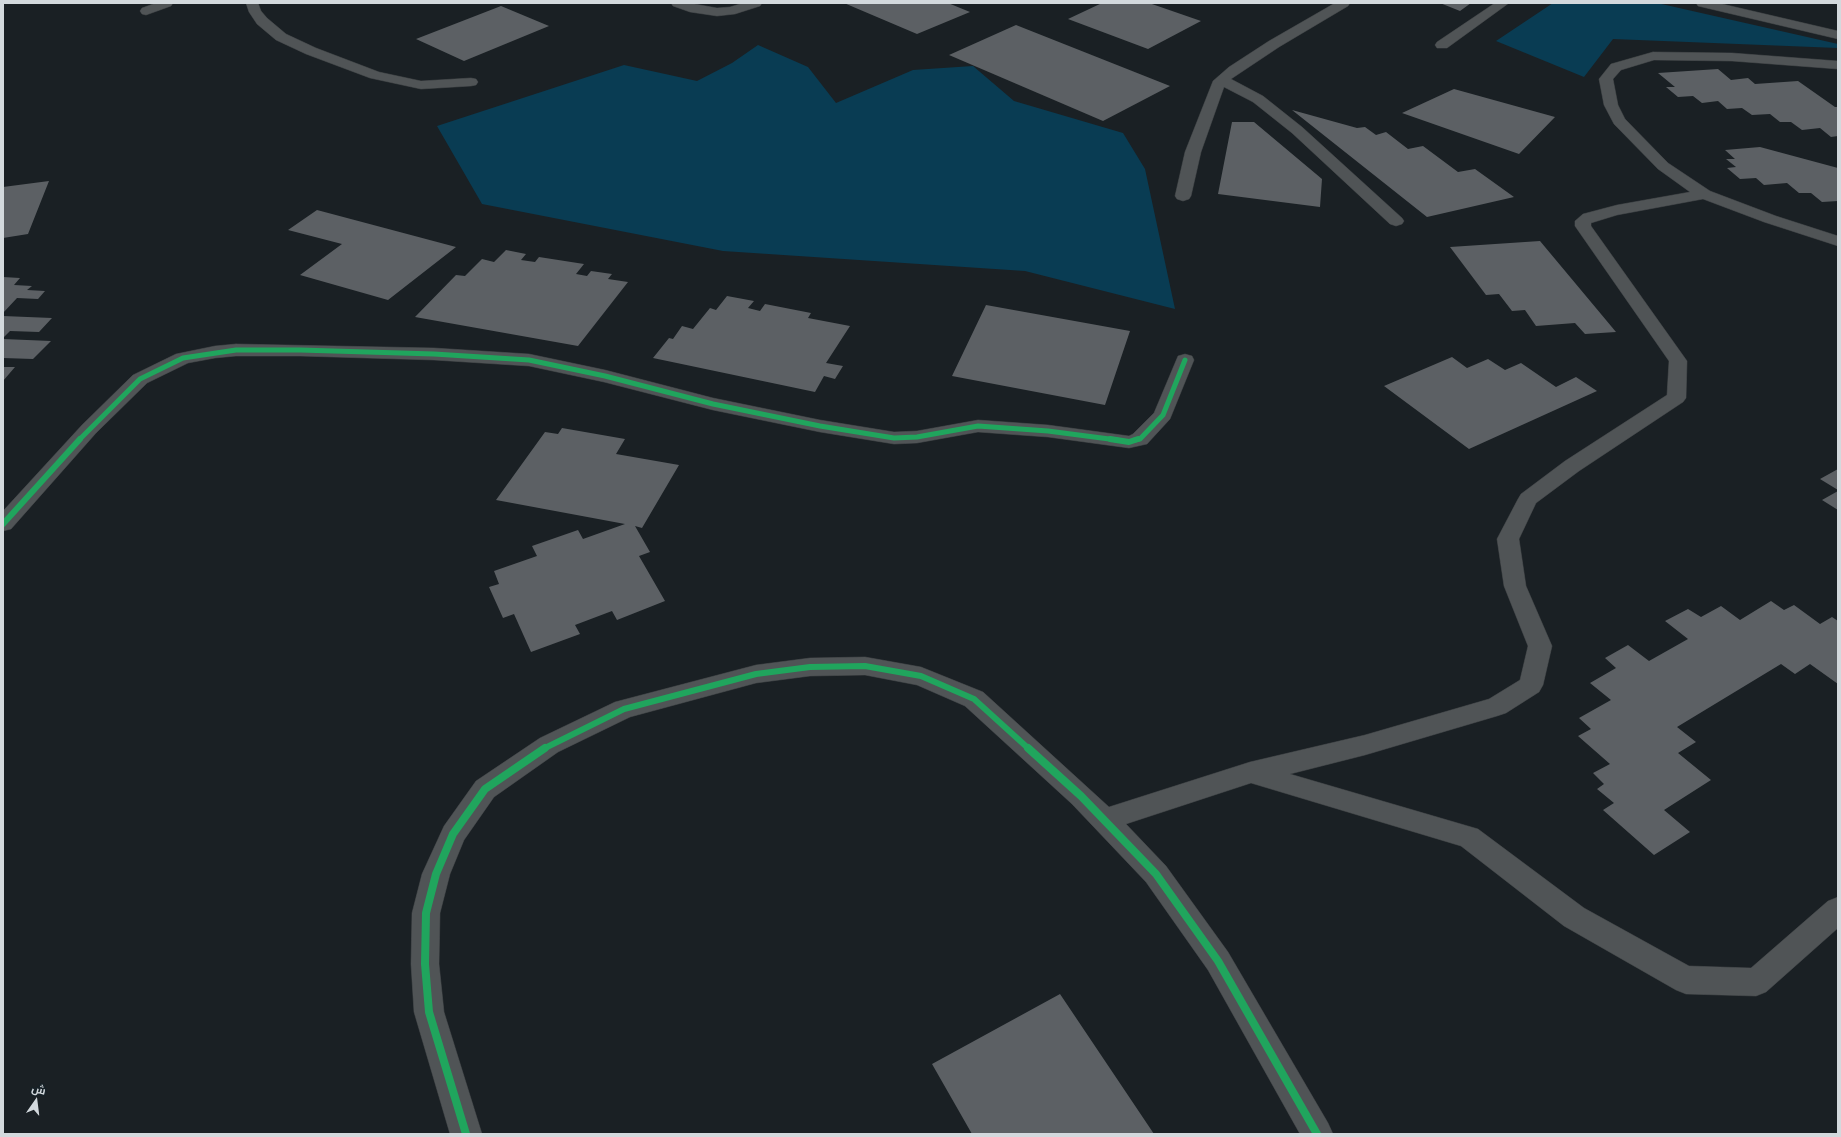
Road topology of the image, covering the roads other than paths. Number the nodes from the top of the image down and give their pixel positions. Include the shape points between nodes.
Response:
1 (167, 3) edge
2 (252, 3) edge
3 (677, 3) edge
4 (756, 3) edge
5 (1344, 3) edge
6 (1503, 3) edge
7 (1702, 3) edge
8 (146, 11) dead end
9 (1838, 35) edge
10 (1442, 46) dead end
11 (1838, 65) edge
12 (1222, 80) junction
13 (471, 82) dead end
14 (1704, 194) junction
15 (1183, 196) dead end
16 (1396, 221) dead end
17 (1838, 241) edge
18 (1185, 360) dead end
19 (3, 524) edge
20 (1250, 773) junction
21 (1105, 820) junction
22 (1838, 910) edge
23 (466, 1134) edge
24 (1317, 1134) edge

1 - 8 street
2 - 13 street via 262,21 281,37 375,75 421,85
3 - 4 street via 694,9 717,12 731,11
5 - 12 street via 1274,44
6 - 10 street
7 - 9 street
11 - 14 street via 1732,57 1653,56 1616,67 1606,79 1611,105 1619,121 1662,166
12 - 15 street via 1212,97 1193,152
12 - 16 street via 1258,99 1297,130
14 - 17 street
14 - 20 street via 1617,210 1583,221 1583,226 1678,361 1676,398 1572,466 1528,499 1508,539 1515,586 1540,646 1531,685 1496,706 1364,745
18 - 19 street via 1163,415 1140,440 1129,442 1048,431 978,426 917,437 894,438 713,404 605,376 529,360 300,350 215,352 184,358 140,379 88,429
20 - 21 street
20 - 22 street via 1469,837 1574,917 1686,980 1756,982
21 - 23 street via 974,699 921,676 865,666 810,667 756,674 624,709 549,745 485,789 452,834 436,874 426,913 425,964 429,1012
21 - 24 street via 1156,874 1218,961

